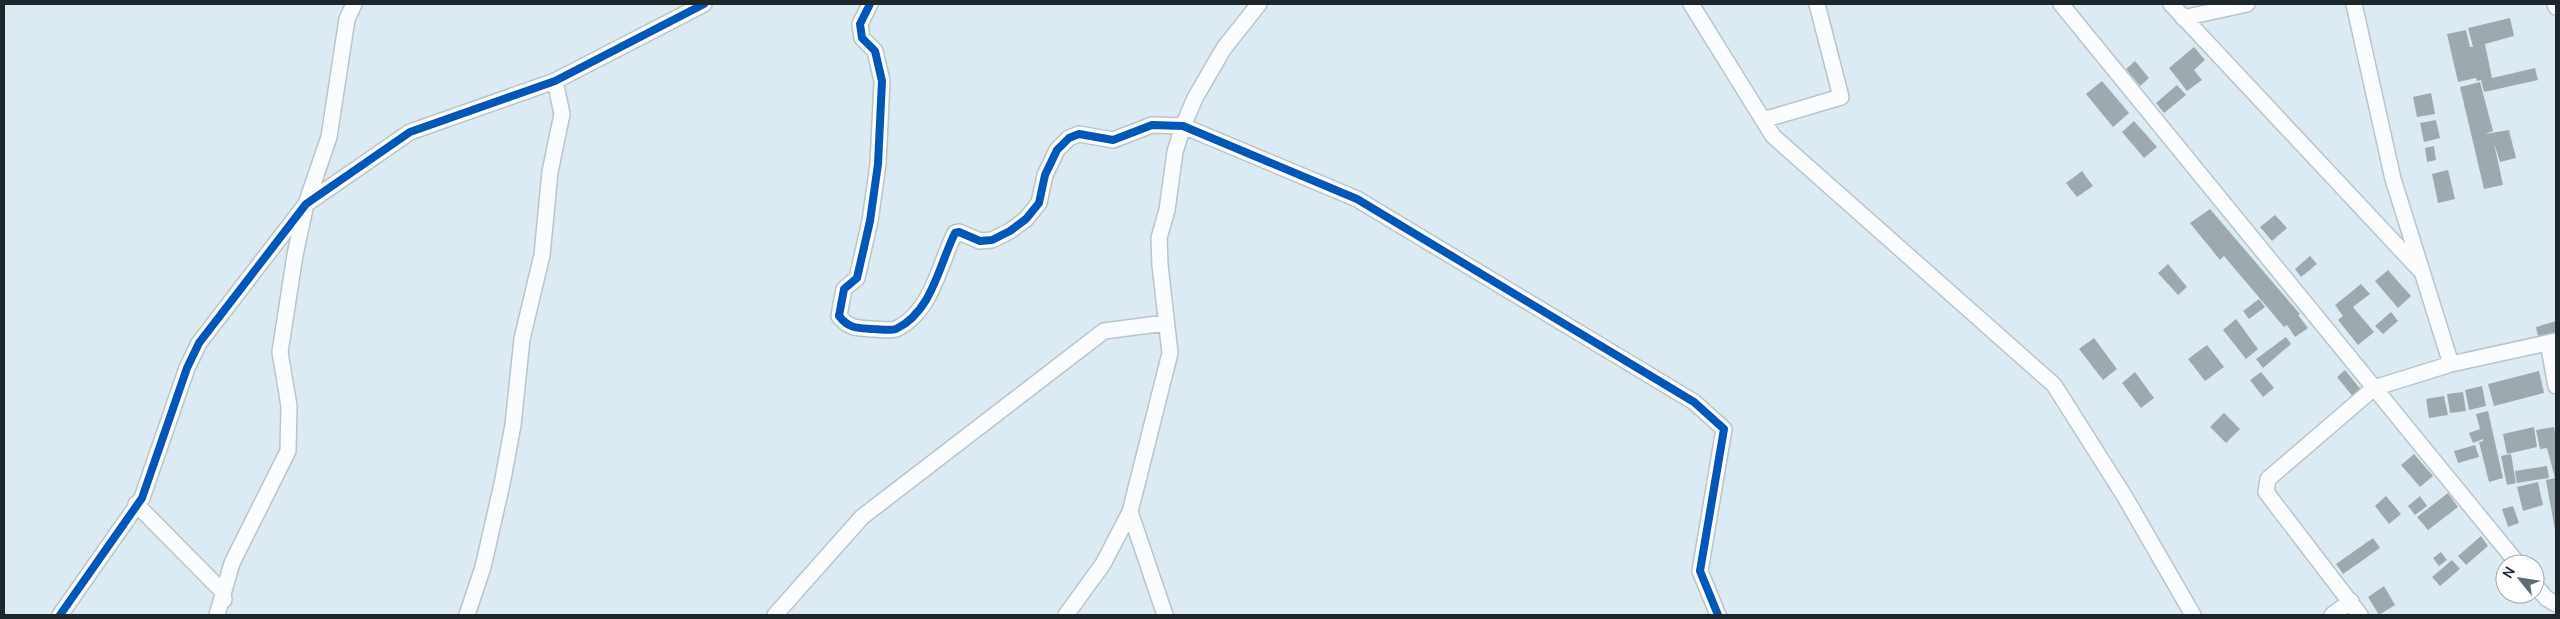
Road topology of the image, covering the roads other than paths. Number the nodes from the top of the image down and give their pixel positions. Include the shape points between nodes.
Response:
1 (354, 4) edge
2 (704, 4) edge
3 (870, 4) edge
4 (1258, 4) edge
5 (1691, 4) edge
6 (1817, 4) edge
7 (2061, 4) edge
8 (2171, 4) edge
9 (2247, 4) edge
10 (2354, 4) edge
11 (2555, 4) edge
12 (2556, 8) edge
13 (2183, 18) junction
14 (555, 81) junction
15 (1763, 120) junction
16 (1182, 126) junction
17 (306, 204) junction
18 (2423, 273) junction
19 (1166, 323) junction
20 (2552, 342) edge
21 (2451, 364) junction
22 (2556, 386) edge
23 (2374, 388) junction
24 (136, 504) junction
25 (1130, 512) junction
26 (2510, 554) edge
27 (223, 592) junction
28 (2545, 597) edge
29 (2351, 601) junction
30 (2556, 604) edge
31 (60, 615) edge
32 (217, 615) edge
33 (226, 615) edge
34 (467, 615) edge
35 (775, 615) edge
36 (1066, 615) edge
37 (1165, 615) edge
38 (1718, 615) edge
39 (2193, 615) edge
40 (2332, 615) edge
41 (2360, 615) edge

1 - 17 street via 347,19 329,137
2 - 14 street
3 - 16 street via 860,24 862,38 875,51 882,81 878,164 857,278 844,289 840,304 839,316 854,328 894,330 909,320 931,291 956,233 980,241 992,240 1010,232 1026,219 1039,203 1045,175 1057,150 1069,138 1078,134 1113,140 1152,125
4 - 16 street via 1224,48
5 - 15 street
6 - 15 street via 1841,97
7 - 23 street
8 - 13 street
9 - 13 street
10 - 18 street via 2393,179
11 - 12 street
13 - 18 street
14 - 17 street via 410,132
14 - 34 street via 562,114 550,172 542,255 522,340 513,425 502,484 483,568
15 - 39 street via 1773,136 2054,385 2125,497
16 - 19 street via 1159,238
16 - 38 street via 1357,199 1694,402 1724,429 1700,571
17 - 24 street via 199,343 187,368 142,498
17 - 27 street via 280,352 288,406 288,452 232,563
18 - 21 street
19 - 25 street via 1170,353
19 - 35 street via 1104,331 862,517
20 - 21 street
20 - 22 street
21 - 23 street
23 - 26 street
23 - 29 street via 2268,479 2266,492
24 - 27 street
24 - 31 street
25 - 36 street via 1103,564
25 - 37 street
27 - 32 street
27 - 33 street
28 - 30 street
29 - 40 street
29 - 41 street

